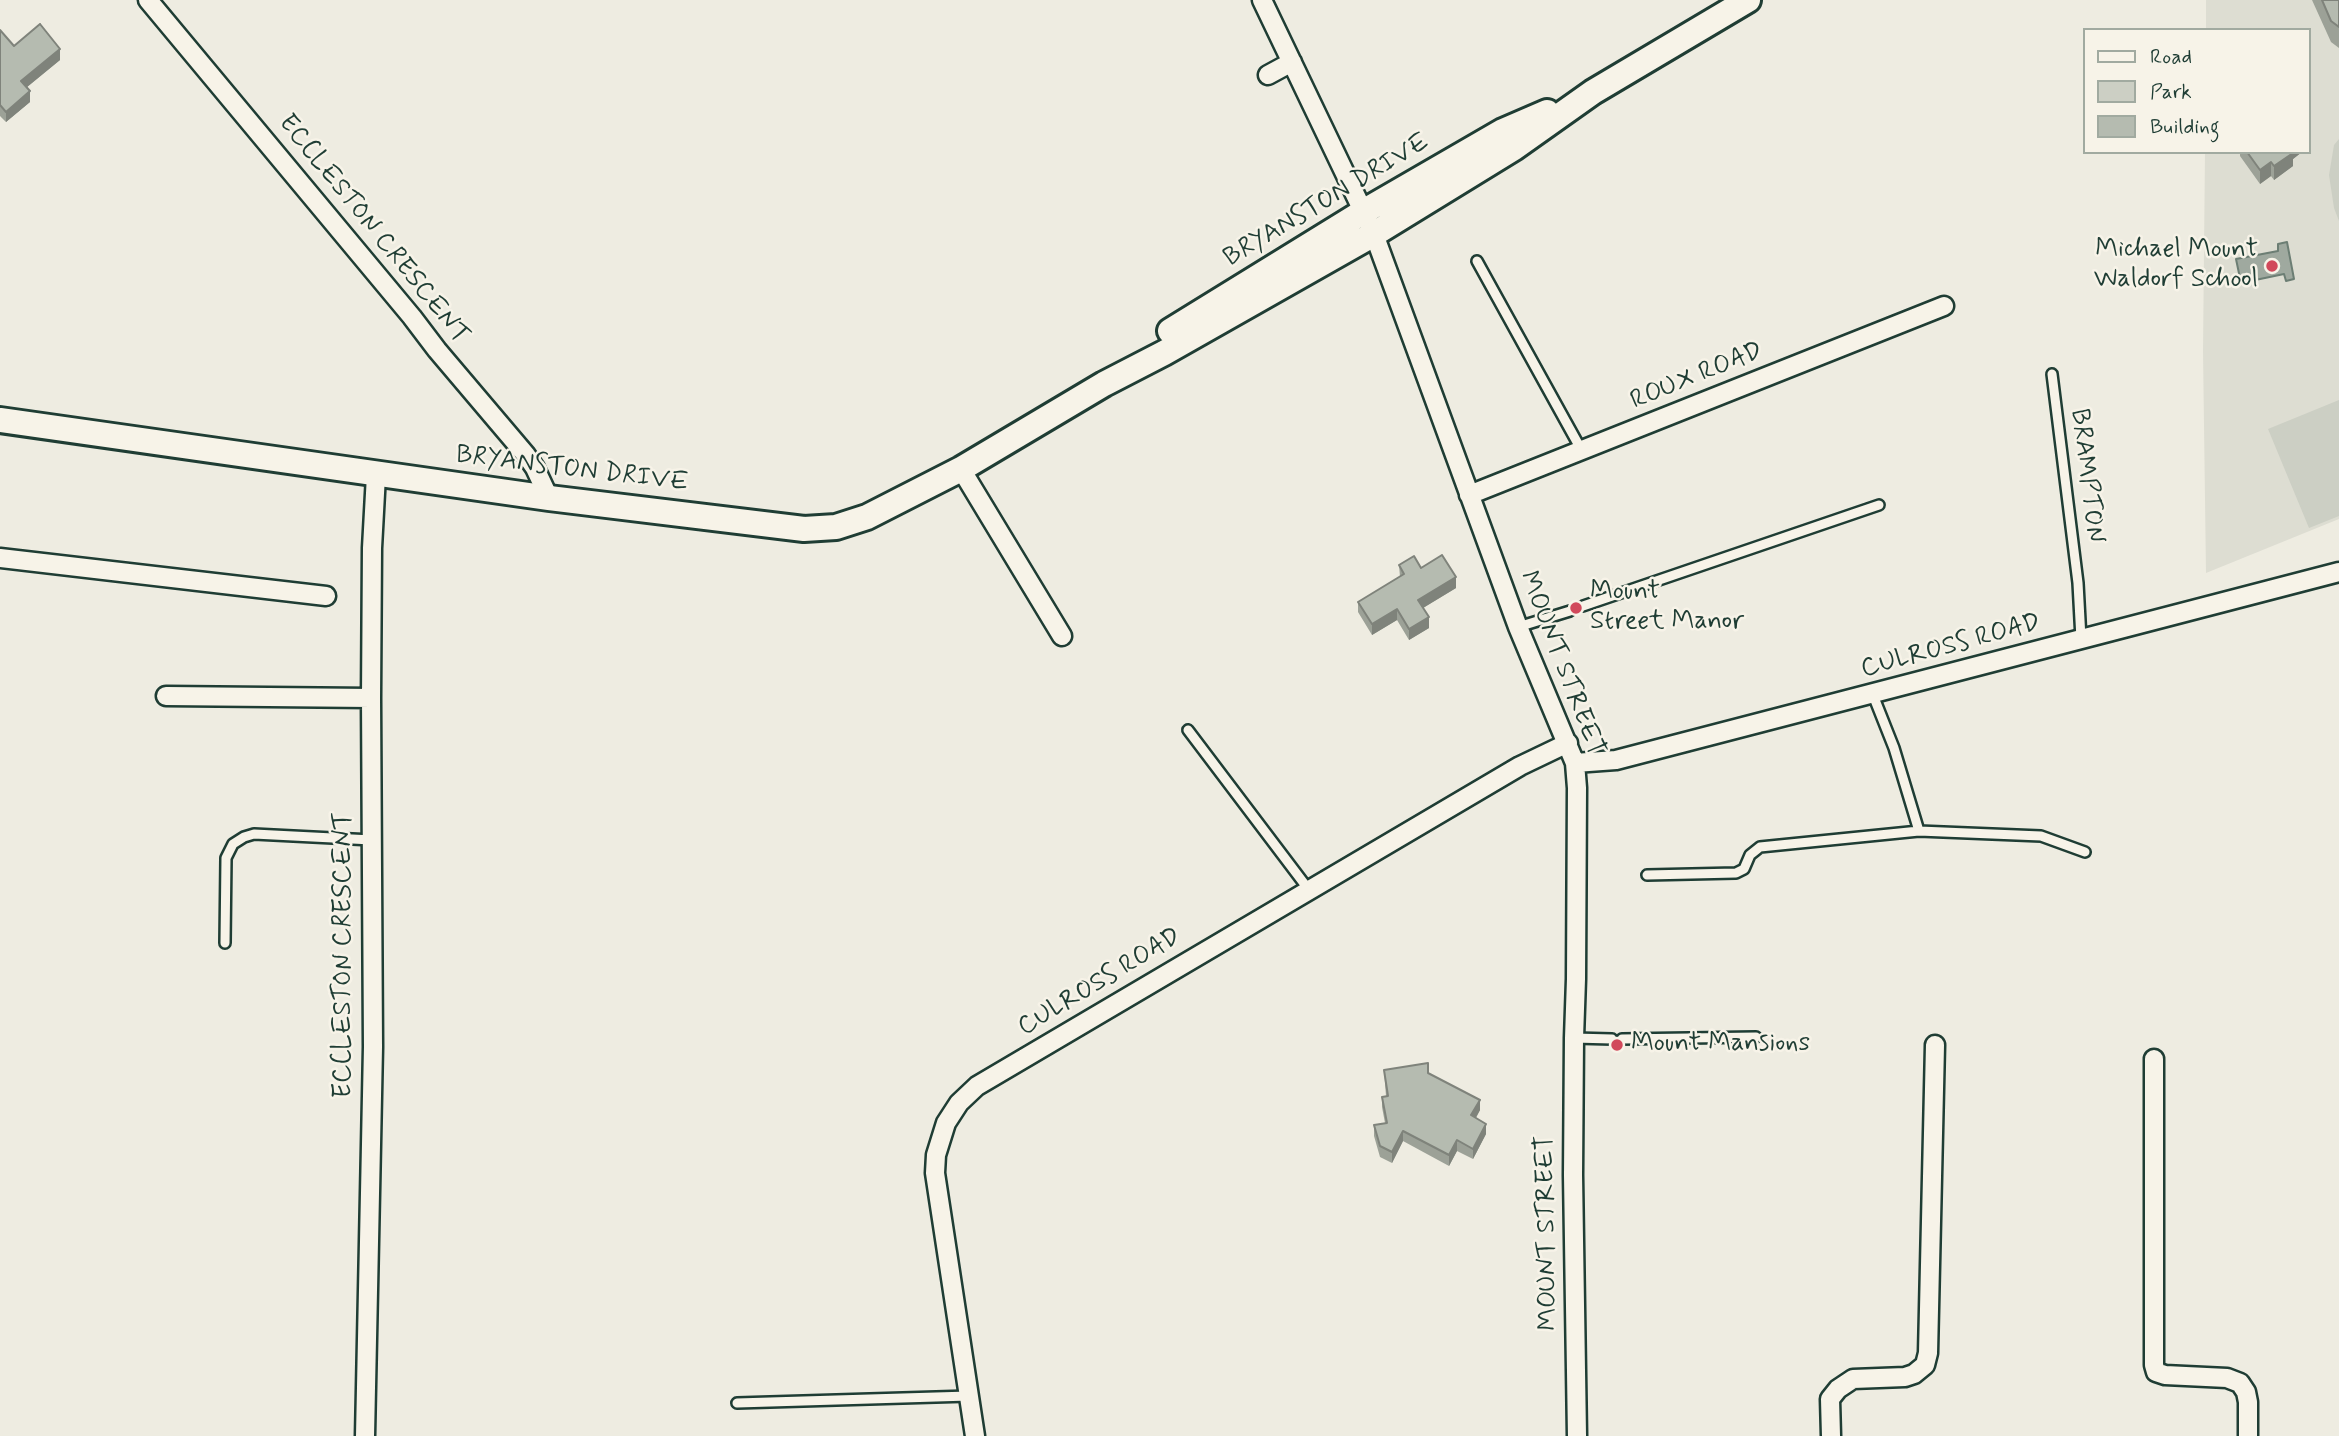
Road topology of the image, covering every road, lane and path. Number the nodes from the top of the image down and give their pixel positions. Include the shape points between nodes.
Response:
1 (148, 0) edge
2 (1262, 0) edge
3 (1748, 0) edge
4 (1292, 62) junction
5 (1268, 75) dead end
6 (1369, 223) junction
7 (1477, 261) dead end
8 (1944, 306) dead end
9 (2052, 374) dead end
10 (0, 420) edge
11 (1582, 451) junction
12 (961, 469) junction
13 (376, 475) junction
14 (1469, 495) junction
15 (549, 498) junction
16 (1879, 505) dead end
17 (0, 558) edge
18 (2339, 572) edge
19 (326, 596) dead end
20 (1583, 606) dead end
21 (1570, 611) dead end
22 (1518, 626) junction
23 (1062, 636) dead end
24 (2081, 639) junction
25 (1872, 695) junction
26 (166, 696) dead end
27 (371, 698) junction
28 (1188, 730) dead end
29 (1568, 743) junction
30 (1575, 763) junction
31 (1919, 831) junction
32 (372, 840) junction
33 (2085, 852) dead end
34 (1647, 875) dead end
35 (1309, 890) junction
36 (225, 943) dead end
37 (1756, 1037) dead end
38 (1574, 1038) junction
39 (1935, 1045) dead end
40 (2154, 1059) dead end
41 (969, 1396) junction
42 (737, 1403) dead end
43 (365, 1436) edge
44 (975, 1436) edge
45 (1577, 1436) edge
46 (1831, 1436) edge
47 (2248, 1436) edge

1 - 15 street, ECCLESTON CRESCENT via 526,455
2 - 4 street, MOUNT STREET
3 - 6 main road, BRYANSTON DRIVE via 1593,92 1514,148
4 - 5 street
4 - 6 street, MOUNT STREET
6 - 12 main road, BRYANSTON DRIVE via 1156,340 1104,384
6 - 14 street, MOUNT STREET
7 - 11 lane
8 - 11 street, ROUX ROAD
9 - 24 lane, BRAMPTON
10 - 13 main road, BRYANSTON DRIVE
11 - 14 street, ROUX ROAD
12 - 15 main road, BRYANSTON DRIVE via 867,517 836,527 804,529
12 - 23 street
13 - 15 main road, BRYANSTON DRIVE
13 - 27 street, ECCLESTON CRESCENT
14 - 22 street, MOUNT STREET
16 - 20 lane
17 - 19 street
18 - 24 street, CULROSS ROAD
21 - 22 lane
22 - 29 street, MOUNT STREET
24 - 25 street, CULROSS ROAD
25 - 30 street, CULROSS ROAD via 1616,760
25 - 31 lane
26 - 27 street
27 - 32 street, ECCLESTON CRESCENT
28 - 35 lane
29 - 30 street, MOUNT STREET
29 - 35 street, CULROSS ROAD via 1520,766
30 - 38 street, MOUNT STREET
31 - 33 lane via 2041,836
31 - 34 lane via 1760,847 1736,873
32 - 36 lane via 254,834 233,844 226,858
32 - 43 street, ECCLESTON CRESCENT
35 - 41 street, CULROSS ROAD via 976,1086 959,1103 946,1123 935,1173
37 - 38 lane
38 - 45 street, MOUNT STREET
39 - 46 street via 1925,1366 1905,1377 1853,1379 1838,1389 1830,1399
40 - 47 street via 2154,1365 2165,1375 2240,1382 2248,1402
41 - 42 lane
41 - 44 street, CULROSS ROAD

